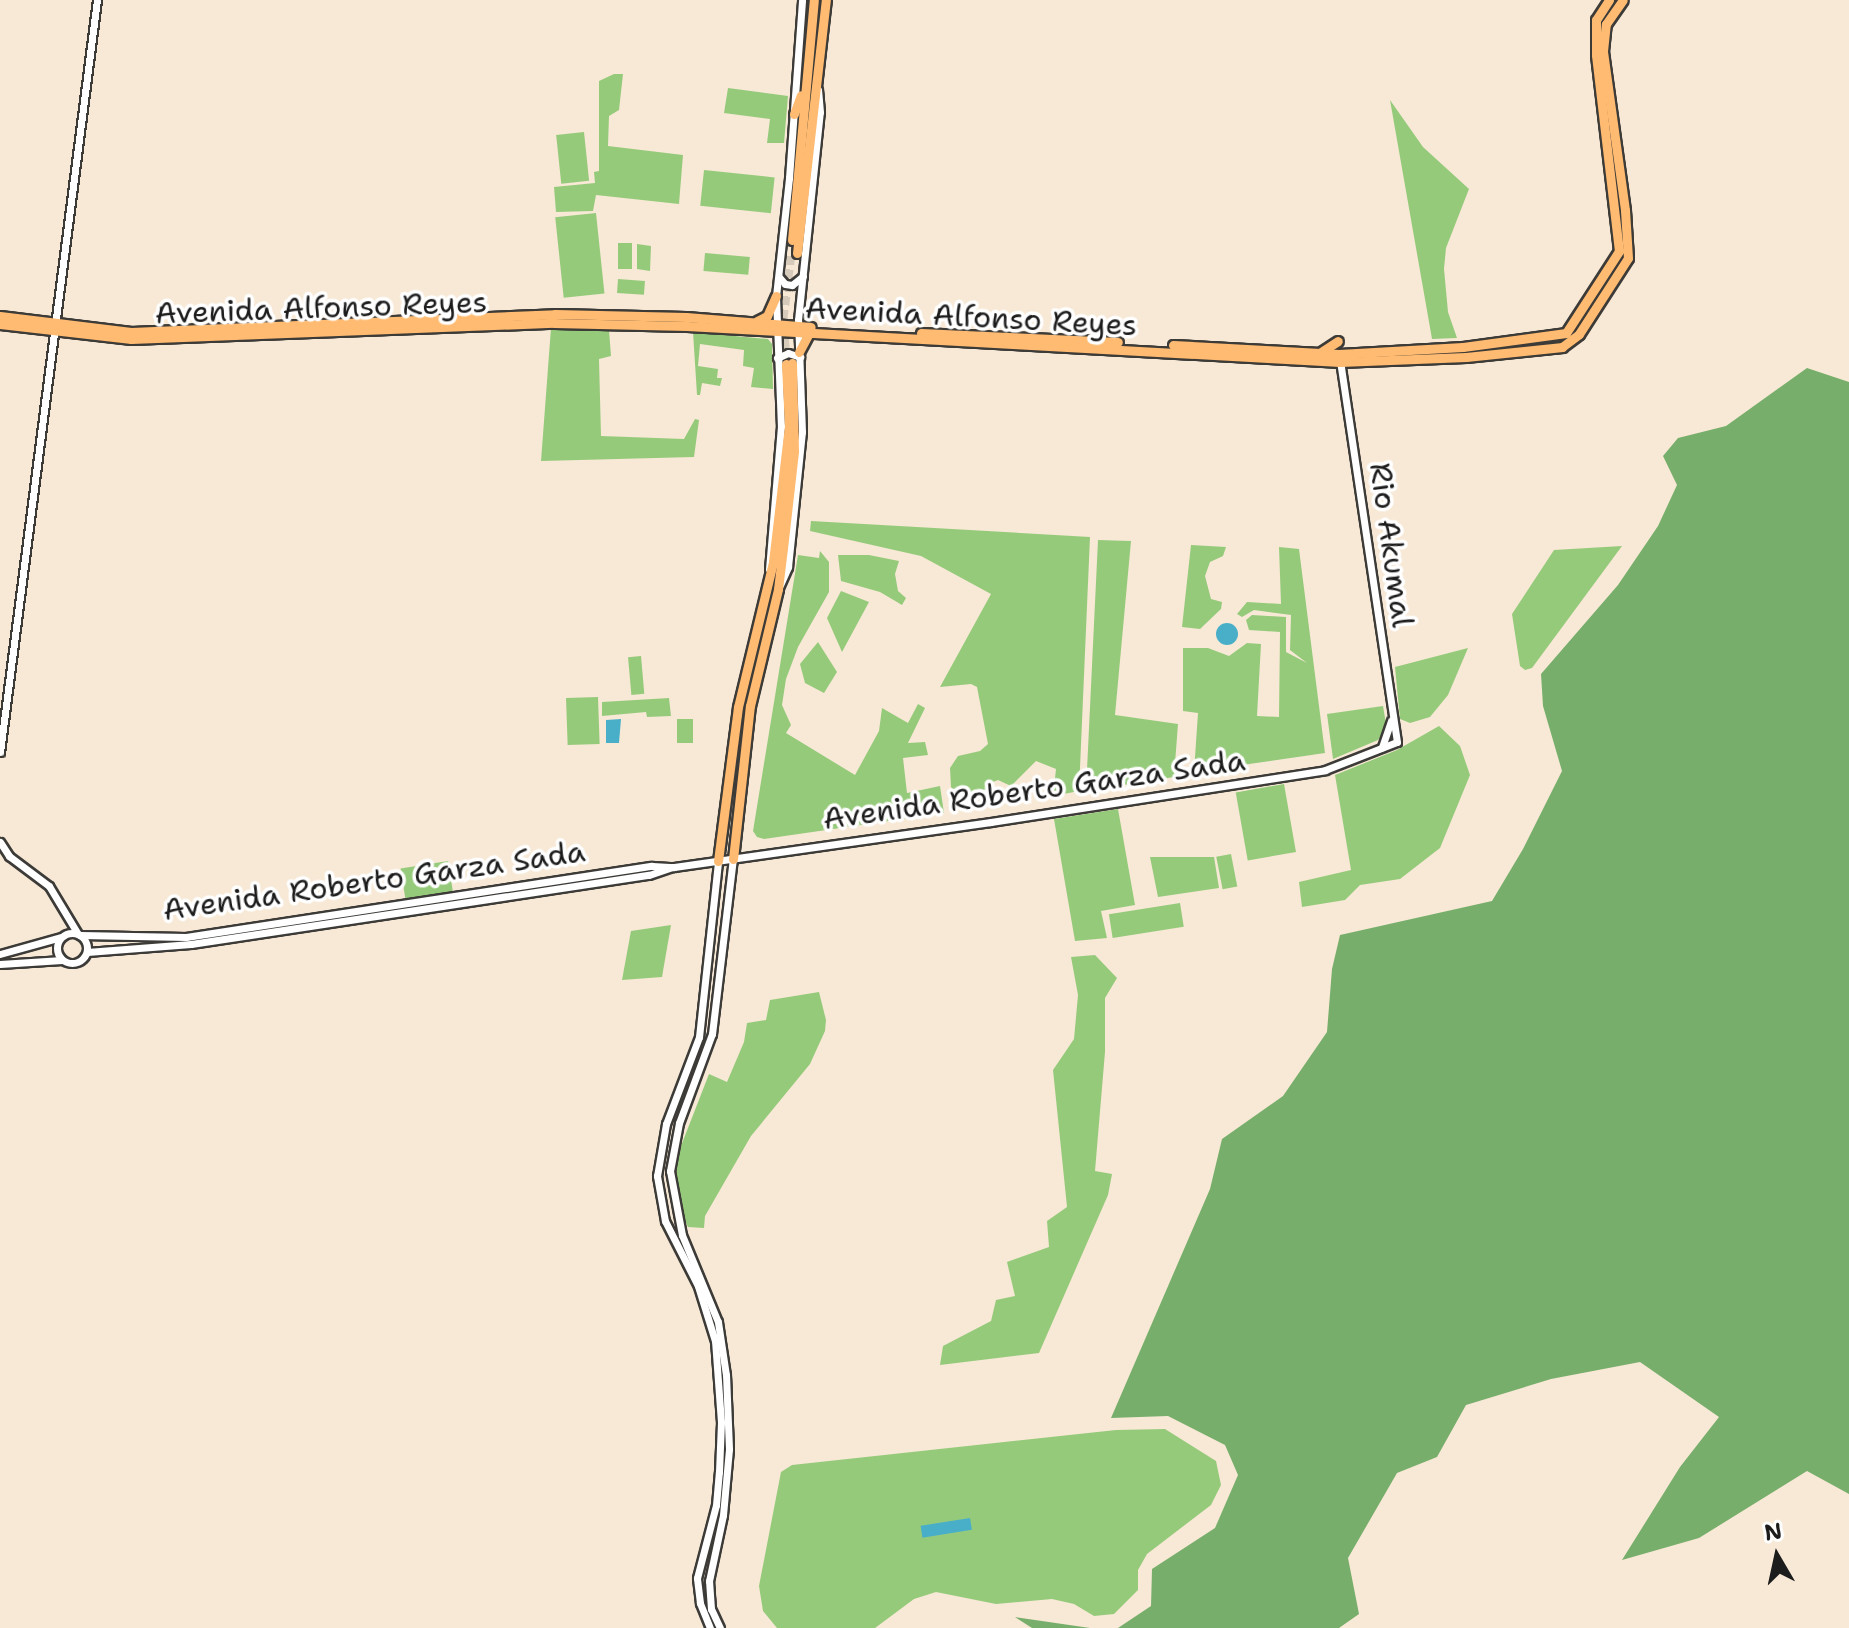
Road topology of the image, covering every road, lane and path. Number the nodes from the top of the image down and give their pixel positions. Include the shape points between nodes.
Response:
1 (97, 0) edge
2 (802, 0) edge
3 (814, 0) edge
4 (826, 0) edge
5 (1609, 0) edge
6 (1623, 0) edge
7 (808, 69) junction
8 (817, 83) junction
9 (794, 114) junction
10 (778, 275) junction
11 (803, 275) junction
12 (776, 296) junction
13 (0, 316) edge
14 (754, 322) junction
15 (0, 324) edge
16 (776, 328) junction
17 (55, 329) junction
18 (802, 331) junction
19 (1338, 341) dead end
20 (1463, 347) junction
21 (1318, 353) junction
22 (1426, 354) junction
23 (1458, 357) junction
24 (1340, 358) junction
25 (791, 359) junction
26 (1392, 719) junction
27 (1397, 742) joint
28 (1382, 747) junction
29 (0, 752) edge
30 (0, 842) edge
31 (733, 859) junction
32 (718, 861) junction
33 (674, 867) junction
34 (63, 910) junction
35 (79, 934) junction
36 (204, 934) junction
37 (63, 936) junction
38 (136, 936) junction
39 (241, 937) junction
40 (169, 946) junction
41 (114, 951) junction
42 (87, 952) junction
43 (0, 954) edge
44 (63, 960) junction
45 (0, 964) edge
46 (678, 1216) junction
47 (665, 1221) junction
48 (710, 1628) edge
49 (720, 1628) edge

1 - 17 street
2 - 9 street
3 - 7 main road
4 - 8 main road
5 - 20 main road, Avenida Alfonso Reyes via 1595,31 1620,241 1615,262 1563,335
6 - 23 main road, Avenida Alfonso Reyes via 1602,39 1625,210 1624,266 1569,344
7 - 8 main road via 794,253
7 - 9 main road
8 - 11 street via 820,112
9 - 10 street
10 - 11 street via 792,285
10 - 12 street
11 - 18 street
12 - 14 main road via 767,316
12 - 16 street
13 - 17 main road, Avenida Alfonso Reyes
14 - 16 main road, Avenida Alfonso Reyes
14 - 17 main road, Avenida Alfonso Reyes via 555,314 131,332
15 - 17 main road, Avenida Alfonso Reyes
16 - 17 main road, Avenida Alfonso Reyes via 554,323 158,339
16 - 18 main road, Avenida Alfonso Reyes
16 - 25 street
17 - 29 street
18 - 21 main road, Avenida Alfonso Reyes
18 - 24 main road, Avenida Alfonso Reyes
18 - 25 main road
19 - 21 main road
20 - 22 main road, Avenida Alfonso Reyes
20 - 23 main road
21 - 24 main road, Avenida Alfonso Reyes
22 - 23 main road, Avenida Alfonso Reyes
22 - 24 main road, Avenida Alfonso Reyes
24 - 26 street, Rio Akumal
25 - 31 main road via 794,451 778,589 750,706
25 - 32 main road via 789,426 770,580 738,707
26 - 27 street, Rio Akumal
26 - 28 street
27 - 28 street, Avenida Roberto Garza Sada
28 - 31 street, Avenida Roberto Garza Sada via 1338,767 1309,773
30 - 34 street via 9,856 49,886
31 - 32 street, Avenida Roberto Garza Sada
31 - 46 street via 712,1034 673,1148 670,1180
32 - 33 street, Avenida Roberto Garza Sada
32 - 47 street via 699,1037 660,1149 658,1188
33 - 36 street, Avenida Roberto Garza Sada via 652,866
33 - 39 street, Avenida Roberto Garza Sada
34 - 35 street
34 - 37 street
35 - 37 street
35 - 38 street, Avenida Roberto Garza Sada
35 - 42 street
36 - 38 street, Avenida Roberto Garza Sada
36 - 39 street
36 - 40 street
37 - 43 street
37 - 44 street via 57,947
38 - 41 street
39 - 40 street, Avenida Roberto Garza Sada
40 - 41 street, Avenida Roberto Garza Sada
41 - 42 street, Avenida Roberto Garza Sada
42 - 44 street via 77,962
44 - 45 street
46 - 47 street
46 - 49 street via 715,1311 726,1375 729,1449 709,1581 711,1609
47 - 48 street via 708,1309 716,1350 719,1472 697,1578

